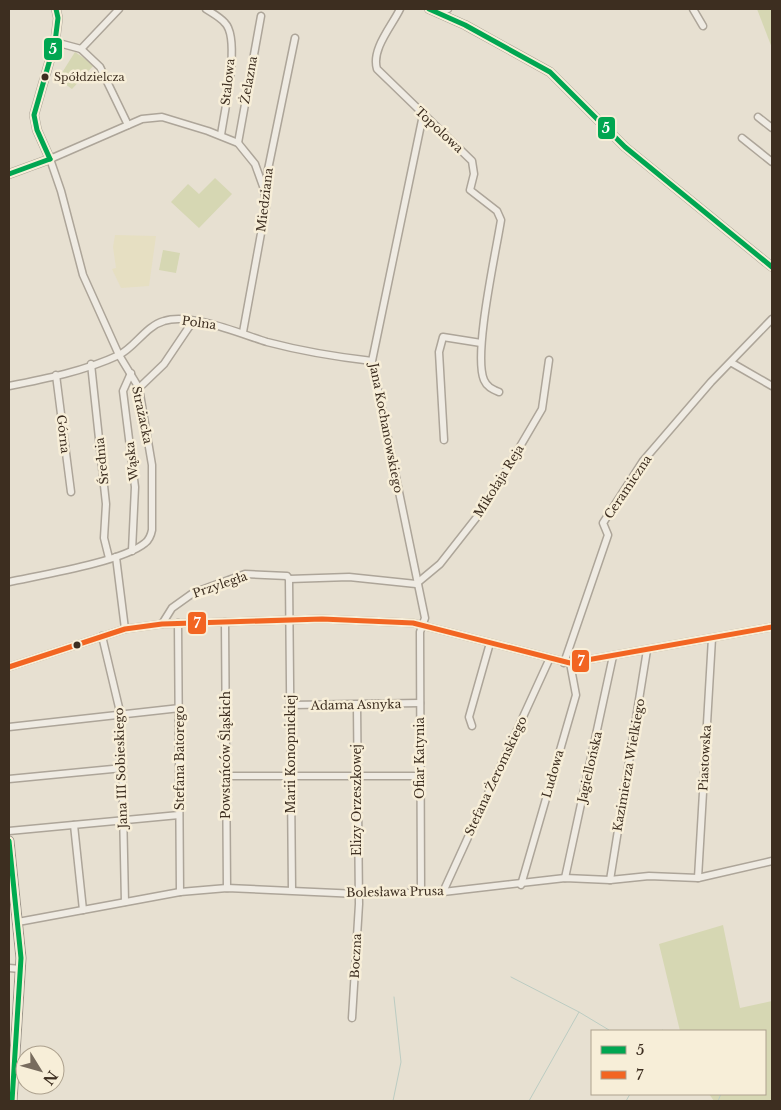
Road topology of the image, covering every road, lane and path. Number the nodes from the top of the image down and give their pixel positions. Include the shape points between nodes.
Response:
1 (56, 9) edge
2 (119, 9) edge
3 (206, 9) edge
4 (400, 9) edge
5 (448, 9) edge
6 (693, 9) edge
7 (433, 10) edge
8 (260, 16) dead end
9 (703, 26) dead end
10 (295, 38) dead end
11 (55, 42) junction
12 (81, 49) junction
13 (423, 115) junction
14 (758, 117) dead end
15 (128, 124) junction
16 (772, 128) edge
17 (220, 136) junction
18 (742, 138) dead end
19 (238, 143) junction
20 (50, 159) junction
21 (772, 162) edge
22 (9, 174) edge
23 (264, 189) junction
24 (772, 267) edge
25 (772, 318) edge
26 (193, 321) junction
27 (243, 332) junction
28 (481, 343) junction
29 (119, 355) junction
30 (550, 360) dead end
31 (372, 361) junction
32 (732, 363) junction
33 (91, 364) junction
34 (131, 373) junction
35 (56, 376) junction
36 (9, 386) edge
37 (772, 386) edge
38 (139, 388) junction
39 (499, 392) dead end
40 (444, 440) dead end
41 (71, 492) dead end
42 (132, 551) junction
43 (113, 557) junction
44 (289, 579) junction
45 (9, 582) edge
46 (416, 584) junction
47 (290, 619) junction
48 (225, 622) junction
49 (178, 623) junction
50 (162, 624) junction
51 (423, 624) junction
52 (772, 627) edge
53 (124, 629) junction
54 (102, 636) junction
55 (712, 638) junction
56 (490, 643) junction
57 (647, 650) junction
58 (613, 656) junction
59 (548, 660) junction
60 (567, 663) junction
61 (9, 668) edge
62 (420, 703) junction
63 (291, 705) junction
64 (357, 706) junction
65 (180, 708) junction
66 (121, 716) junction
67 (472, 726) dead end
68 (9, 727) edge
69 (123, 768) junction
70 (226, 776) junction
71 (357, 776) junction
72 (420, 776) junction
73 (291, 778) junction
74 (9, 779) edge
75 (179, 815) junction
76 (123, 819) junction
77 (74, 824) junction
78 (9, 831) edge
79 (9, 841) edge
80 (772, 861) edge
81 (566, 878) junction
82 (698, 878) junction
83 (610, 880) junction
84 (521, 885) junction
85 (226, 888) junction
86 (292, 890) junction
87 (180, 892) junction
88 (421, 892) junction
89 (443, 892) junction
90 (358, 894) junction
91 (125, 902) junction
92 (84, 910) junction
93 (18, 922) junction
94 (9, 968) edge
95 (21, 969) junction
96 (352, 1018) dead end
97 (12, 1101) edge

1 - 11 street
2 - 12 street
3 - 17 street, Stalowa via 226,23 229,36 232,66
4 - 13 street, Topolowa via 378,50 376,65 379,72
5 - 7 street
6 - 9 street
7 - 24 street via 555,76 619,142
8 - 19 street, Żelazna
10 - 23 street, Miedziana
11 - 12 street
11 - 20 street via 34,115
12 - 15 street via 100,67
13 - 28 street, Topolowa via 472,161 474,174 470,190 497,210 501,220
13 - 31 street, Jana Kochanowskiego
14 - 16 street
15 - 17 street via 157,117
15 - 20 street
17 - 19 street
18 - 21 street
19 - 23 street via 255,164
20 - 22 street
20 - 29 street, Strażacka via 66,208 78,262
23 - 27 street, Miedziana via 266,206
25 - 32 street, Ceramiczna
26 - 27 street, Polna
26 - 29 street, Polna via 163,321
26 - 38 street via 164,364
27 - 31 street, Polna via 267,342
28 - 39 street, Topolowa via 484,378 490,388
28 - 40 street via 443,336 440,352
29 - 33 street, Polna
29 - 34 street, Strażacka
30 - 46 street, Mikołaja Reja via 542,409 484,508 440,564
31 - 46 street, Jana Kochanowskiego
32 - 37 street
32 - 60 street, Ceramiczna via 711,382 643,461 603,522 608,535
33 - 35 street, Polna
33 - 43 street, Średnia via 106,504 104,538
34 - 38 street, Strażacka
34 - 42 street, Wąska via 123,391 135,487
35 - 36 street, Polna
35 - 41 street, Górna
38 - 42 street, Strażacka via 152,465 152,530 147,541
42 - 43 street, Strażacka
43 - 45 street, Strażacka
43 - 53 street, Średnia
44 - 46 street, Przyległa via 349,577
44 - 47 street
44 - 50 street, Przyległa via 287,576 245,574 193,593 172,608
46 - 51 street, Jana Kochanowskiego via 425,618
47 - 48 street
47 - 51 street via 358,619
47 - 63 street, Marii Konopnickiej
48 - 49 street
48 - 70 street, Powstańców Śląskich
49 - 50 street
49 - 65 street, Stefana Batorego
50 - 53 street
51 - 56 street
51 - 62 street, Ofiar Katynia via 420,632
52 - 55 street
53 - 54 street
54 - 61 street
54 - 66 street, Jana III Sobieskiego
55 - 57 street
55 - 82 street, Piastowska
56 - 59 street
56 - 67 street via 470,717
57 - 58 street
57 - 83 street, Kazimierza Wielkiego
58 - 60 street
58 - 81 street, Jagiellońska
59 - 60 street
59 - 89 street, Stefana Żeromskiego
60 - 84 street, Ludowa via 576,695
62 - 64 street, Adama Asnyka
62 - 72 street, Ofiar Katynia
63 - 64 street, Adama Asnyka
63 - 73 street, Marii Konopnickiej
64 - 71 street, Elizy Orzeszkowej
65 - 66 street
65 - 75 street, Stefana Batorego
66 - 68 street
66 - 69 street, Jana III Sobieskiego
69 - 74 street
69 - 76 street, Jana III Sobieskiego
70 - 73 street
70 - 85 street, Powstańców Śląskich
71 - 72 street
71 - 73 street
71 - 90 street, Elizy Orzeszkowej
72 - 88 street, Ofiar Katynia
73 - 86 street, Marii Konopnickiej
75 - 76 street
75 - 87 street, Stefana Batorego
76 - 77 street
76 - 91 street, Jana III Sobieskiego
77 - 78 street
77 - 92 street
79 - 93 main road
80 - 82 street, Bolesława Prusa
81 - 83 street, Bolesława Prusa
81 - 84 street, Bolesława Prusa
82 - 83 street, Bolesława Prusa via 649,876
84 - 89 street, Bolesława Prusa
85 - 86 street, Bolesława Prusa
85 - 87 street, Bolesława Prusa
86 - 90 street, Bolesława Prusa
87 - 91 street, Bolesława Prusa
88 - 89 street, Bolesława Prusa
88 - 90 street, Bolesława Prusa
90 - 96 street, Boczna
91 - 92 street, Bolesława Prusa
92 - 93 street, Bolesława Prusa
93 - 95 main road
94 - 95 street
95 - 97 main road

